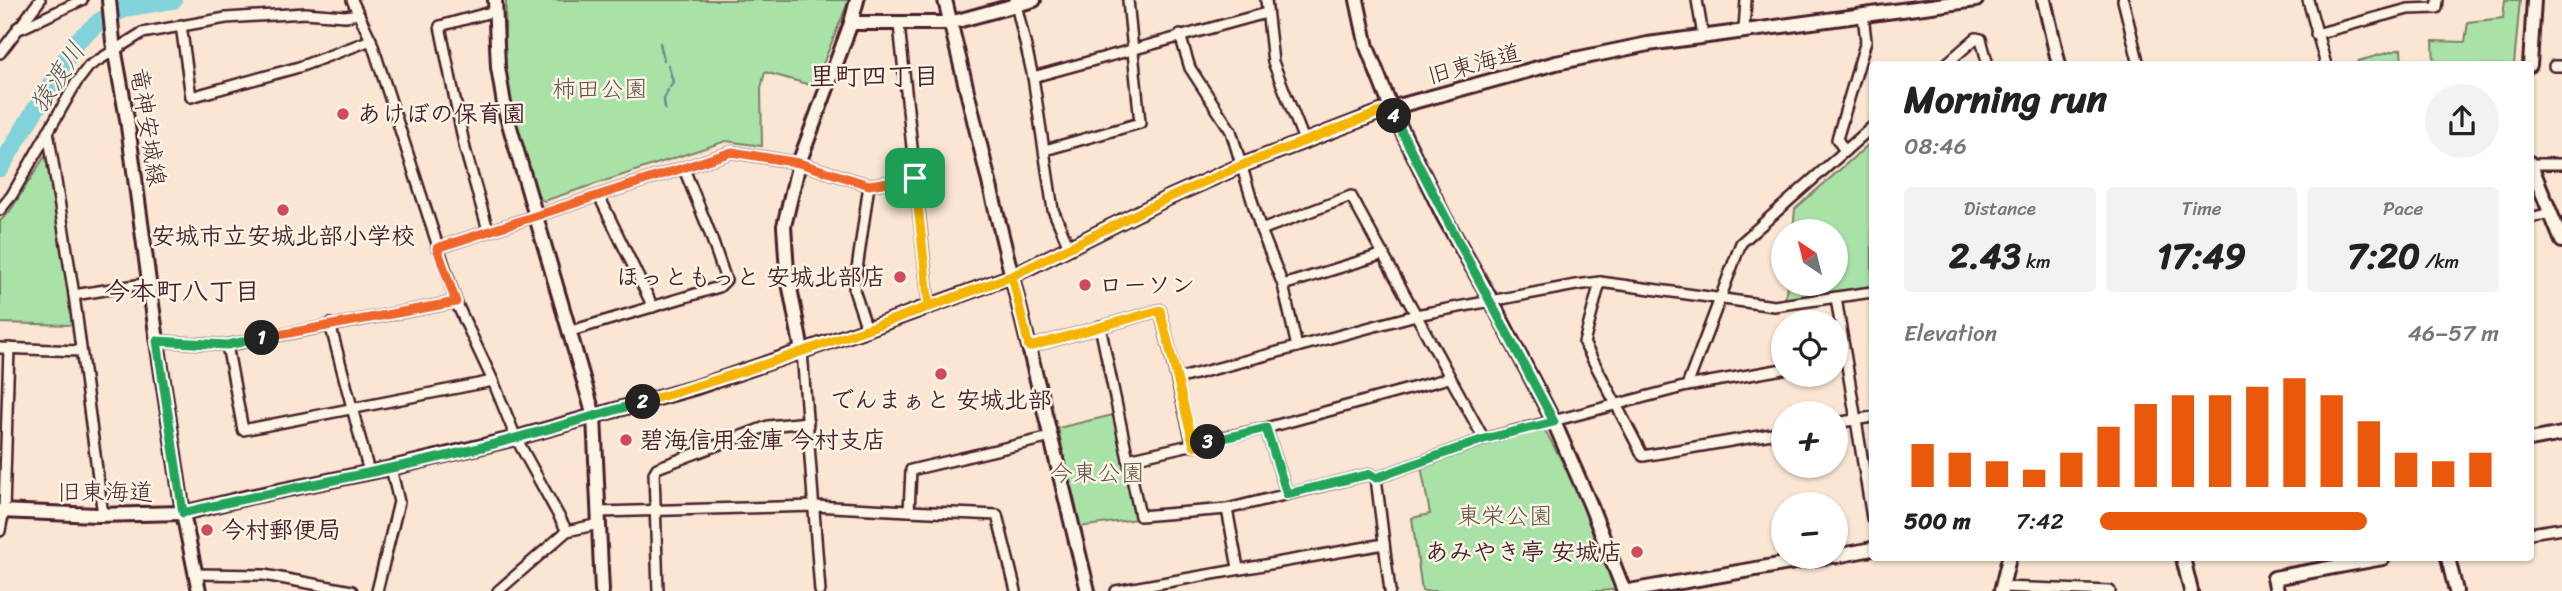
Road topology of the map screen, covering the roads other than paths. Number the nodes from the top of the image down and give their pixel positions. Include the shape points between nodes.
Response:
1 (40, 0) edge
2 (82, 0) edge
3 (109, 0) edge
4 (857, 0) edge
5 (945, 0) edge
6 (1034, 0) edge
7 (1128, 0) edge
8 (1266, 0) edge
9 (1357, 0) edge
10 (1698, 0) edge
11 (1746, 0) edge
12 (1976, 0) edge
13 (2044, 0) edge
14 (2123, 0) edge
15 (2308, 0) edge
16 (2438, 0) edge
17 (2533, 0) edge
18 (1016, 3) edge
19 (495, 6) edge
20 (355, 7) edge
21 (1266, 13) junction
22 (1863, 15) junction
23 (851, 23) junction
24 (950, 23) junction
25 (181, 24) junction
26 (899, 25) junction
27 (18, 27) junction
28 (1744, 30) junction
29 (2316, 34) junction
30 (1180, 36) junction
31 (1703, 36) junction
32 (372, 40) junction
33 (114, 47) junction
34 (1134, 49) junction
35 (0, 53) edge
36 (1950, 61) edge
37 (1987, 61) edge
38 (2058, 61) edge
39 (2138, 61) edge
40 (2325, 61) edge
41 (2530, 61) edge
42 (1033, 77) junction
43 (1391, 108) junction
44 (48, 131) junction
45 (1869, 131) edge
46 (1304, 141) junction
47 (1045, 150) junction
48 (1845, 151) junction
49 (799, 163) junction
50 (2534, 163) edge
51 (2562, 164) edge
52 (1240, 166) junction
53 (684, 169) junction
54 (2534, 171) edge
55 (915, 178) junction
56 (869, 185) junction
57 (599, 196) junction
58 (0, 210) edge
59 (2550, 213) junction
60 (536, 216) junction
61 (2534, 217) edge
62 (488, 230) junction
63 (1261, 230) junction
64 (2562, 241) edge
65 (1069, 247) junction
66 (437, 248) junction
67 (1384, 254) junction
68 (1012, 276) junction
69 (1600, 282) junction
70 (149, 284) junction
71 (1283, 285) junction
72 (1869, 292) edge
73 (74, 295) junction
74 (1836, 298) junction
75 (1491, 300) junction
76 (1719, 300) junction
77 (456, 302) junction
78 (653, 307) junction
79 (929, 307) junction
80 (1837, 310) edge
81 (1416, 315) junction
82 (330, 324) junction
83 (1100, 326) junction
84 (867, 329) junction
85 (571, 331) junction
86 (157, 341) junction
87 (227, 345) junction
88 (1029, 347) junction
89 (1297, 347) junction
90 (4, 348) edge
91 (80, 351) junction
92 (802, 351) junction
93 (1771, 371) edge
94 (1449, 378) junction
95 (1177, 379) junction
96 (493, 381) junction
97 (1687, 386) junction
98 (1848, 387) edge
99 (1615, 405) junction
100 (353, 408) junction
101 (594, 416) junction
102 (1869, 418) edge
103 (1856, 420) junction
104 (1848, 421) edge
105 (808, 422) junction
106 (1554, 422) junction
107 (1266, 428) junction
108 (3, 429) edge
109 (1771, 434) edge
110 (2562, 434) edge
111 (1051, 437) junction
112 (516, 438) junction
113 (1484, 439) junction
114 (2534, 439) edge
115 (1194, 446) junction
116 (1128, 459) junction
117 (391, 468) junction
118 (369, 472) junction
119 (1376, 478) junction
120 (1287, 494) junction
121 (1869, 500) edge
122 (814, 506) junction
123 (1227, 509) junction
124 (2, 510) edge
125 (655, 510) junction
126 (909, 511) junction
127 (183, 513) junction
128 (103, 514) junction
129 (599, 518) junction
130 (2562, 528) edge
131 (0, 531) edge
132 (567, 531) junction
133 (2534, 532) edge
134 (1384, 544) junction
135 (1869, 550) edge
136 (1848, 553) edge
137 (2008, 561) edge
138 (2184, 561) edge
139 (2367, 561) edge
140 (2449, 561) edge
141 (1771, 566) edge
142 (1238, 568) junction
143 (196, 574) junction
144 (2002, 589) edge
145 (199, 591) edge
146 (352, 591) edge
147 (377, 591) edge
148 (498, 591) edge
149 (602, 591) edge
150 (658, 591) edge
151 (820, 591) edge
152 (1016, 591) edge
153 (1088, 591) edge
154 (1116, 591) edge
155 (1390, 591) edge
156 (1624, 591) edge
157 (1629, 591) edge
158 (2110, 591) edge
159 (2190, 591) edge
160 (2277, 591) edge
161 (2456, 591) edge

1 - 27 street
2 - 27 street
3 - 33 street, 竜神安城線
4 - 23 street
5 - 24 street
6 - 18 street
7 - 34 street
8 - 21 street
9 - 43 street via 1367,47
10 - 31 street
11 - 28 street
12 - 22 street, 旧東海道
13 - 38 street
14 - 39 street
15 - 29 street
16 - 29 street via 2437,8 2409,9
17 - 41 street
18 - 24 street
18 - 42 street
19 - 60 street via 505,110
19 - 62 street via 440,26 465,149
20 - 25 street via 345,16 305,13
20 - 32 street
21 - 30 street
21 - 46 street via 1273,62
22 - 28 street, 旧東海道
22 - 48 street via 1866,41 1837,139
23 - 26 street
23 - 49 street
24 - 26 street
24 - 68 street
25 - 32 street via 191,97 299,67
25 - 33 street via 142,33
26 - 55 street
27 - 35 street
28 - 31 street, 旧東海道
29 - 40 street
30 - 34 street
30 - 52 street via 1190,68 1231,131
31 - 43 street, 旧東海道 via 1556,63
32 - 66 street
33 - 44 street via 89,66
33 - 70 street, 竜神安城線
34 - 42 street
34 - 47 street via 1140,123
36 - 37 street via 1976,38 1981,38
42 - 47 street
43 - 46 street, 旧東海道
43 - 75 street
44 - 58 street
44 - 73 street
45 - 48 street
46 - 52 street, 旧東海道
47 - 65 street via 1053,210
48 - 76 street via 1741,243
49 - 53 street via 732,152
49 - 56 street
49 - 92 street via 784,226 787,272
50 - 51 street
52 - 63 street
52 - 65 street, 旧東海道
53 - 57 street
53 - 78 street via 726,280 719,287
54 - 59 street
55 - 56 street
55 - 79 street
56 - 84 street via 854,290
57 - 60 street
57 - 78 street
59 - 61 street
59 - 64 street
60 - 62 street
60 - 85 street
62 - 66 street
63 - 67 street via 1351,196
63 - 71 street
65 - 68 street, 旧東海道
66 - 77 street
67 - 71 street
67 - 81 street
68 - 79 street, 旧東海道
68 - 88 street
69 - 75 street
69 - 76 street
69 - 99 street via 1584,344
70 - 73 street
70 - 86 street, 竜神安城線
71 - 89 street
72 - 74 street
73 - 91 street
74 - 76 street via 1774,306
74 - 80 street
75 - 81 street
75 - 106 street
76 - 97 street
77 - 82 street
77 - 96 street
78 - 85 street
79 - 84 street, 旧東海道
81 - 89 street
81 - 94 street
82 - 87 street
82 - 100 street
83 - 88 street
83 - 95 street via 1160,310
83 - 116 street
84 - 92 street, 旧東海道
85 - 101 street
86 - 87 street
86 - 127 street, 竜神安城線
87 - 100 street via 243,430
88 - 111 street
89 - 95 street
90 - 91 street
90 - 108 street
91 - 128 street
92 - 101 street, 旧東海道
92 - 105 street
93 - 97 street
94 - 107 street
94 - 113 street
95 - 115 street
96 - 100 street
96 - 112 street
97 - 99 street
98 - 103 street
99 - 106 street
99 - 109 street via 1643,456
100 - 118 street
101 - 112 street, 旧東海道
101 - 129 street
102 - 103 street
103 - 104 street
103 - 121 street
105 - 122 street
105 - 125 street via 768,426 657,468
106 - 113 street
106 - 156 street
107 - 115 street
107 - 120 street
108 - 124 street
110 - 114 street
111 - 126 street via 911,470
111 - 153 street
112 - 117 street, 旧東海道
112 - 132 street
113 - 119 street
115 - 116 street
116 - 123 street via 1140,516
117 - 118 street, 旧東海道
117 - 147 street via 398,502
118 - 127 street, 旧東海道
119 - 120 street via 1370,474
119 - 134 street
120 - 123 street
122 - 125 street
122 - 126 street
122 - 151 street
123 - 142 street
124 - 128 street, 旧東海道
124 - 131 street
125 - 129 street
125 - 150 street
126 - 152 street via 997,515
127 - 128 street, 旧東海道
127 - 143 street, 竜神安城線
129 - 132 street
129 - 149 street
130 - 133 street
132 - 148 street
134 - 142 street
134 - 155 street
135 - 136 street
137 - 144 street
138 - 159 street
139 - 160 street via 2274,578
140 - 161 street
141 - 157 street
142 - 154 street
143 - 145 street, 竜神安城線
143 - 146 street via 264,575
144 - 158 street

